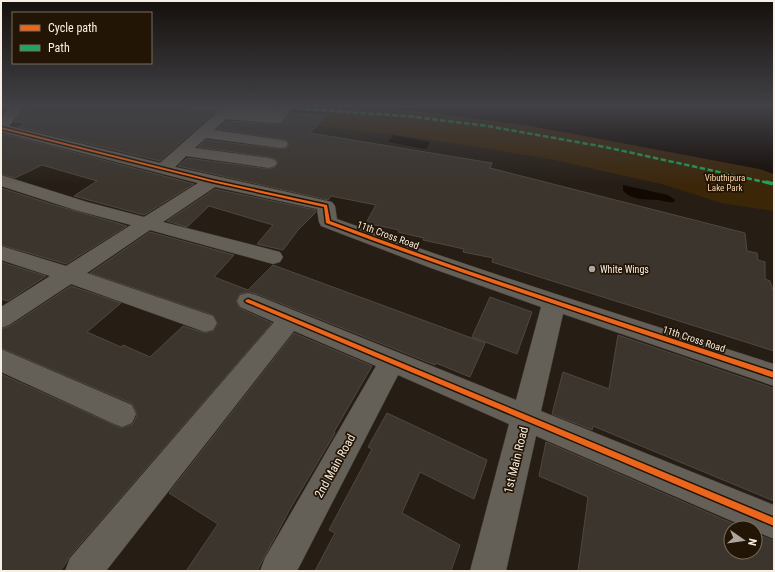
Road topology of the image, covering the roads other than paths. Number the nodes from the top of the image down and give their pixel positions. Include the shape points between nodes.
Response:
1 (20, 133) edge
2 (202, 133) joint
3 (269, 133) edge
4 (183, 151) junction
5 (269, 163) dead end
6 (164, 168) junction
7 (1, 180) edge
8 (212, 181) junction
9 (147, 223) junction
10 (1, 253) edge
11 (273, 257) dead end
12 (68, 275) junction
13 (248, 301) dead end
14 (554, 302) junction
15 (291, 318) junction
16 (1, 319) edge
17 (205, 323) dead end
18 (1, 360) edge
19 (392, 361) junction
20 (774, 375) edge
21 (122, 414) dead end
22 (526, 418) junction
23 (774, 522) edge
24 (84, 571) edge
25 (278, 571) edge
26 (488, 571) edge

1 - 6 street, 11th Cross Road
2 - 3 street via 282,138
2 - 4 street
4 - 5 street
4 - 6 street
6 - 8 street, 11th Cross Road
7 - 9 street via 81,206
8 - 9 street
8 - 14 street, 11th Cross Road via 326,206 328,222 366,236 386,231 414,240 478,266 478,277
9 - 11 street
9 - 12 street
10 - 12 street
12 - 16 street
12 - 17 street
13 - 15 street
14 - 20 street, 11th Cross Road
14 - 22 street, 1st Main Road
15 - 19 street
15 - 24 street
18 - 21 street
19 - 22 street
19 - 25 street, 2nd Main Road
22 - 23 street
22 - 26 street, 1st Main Road

